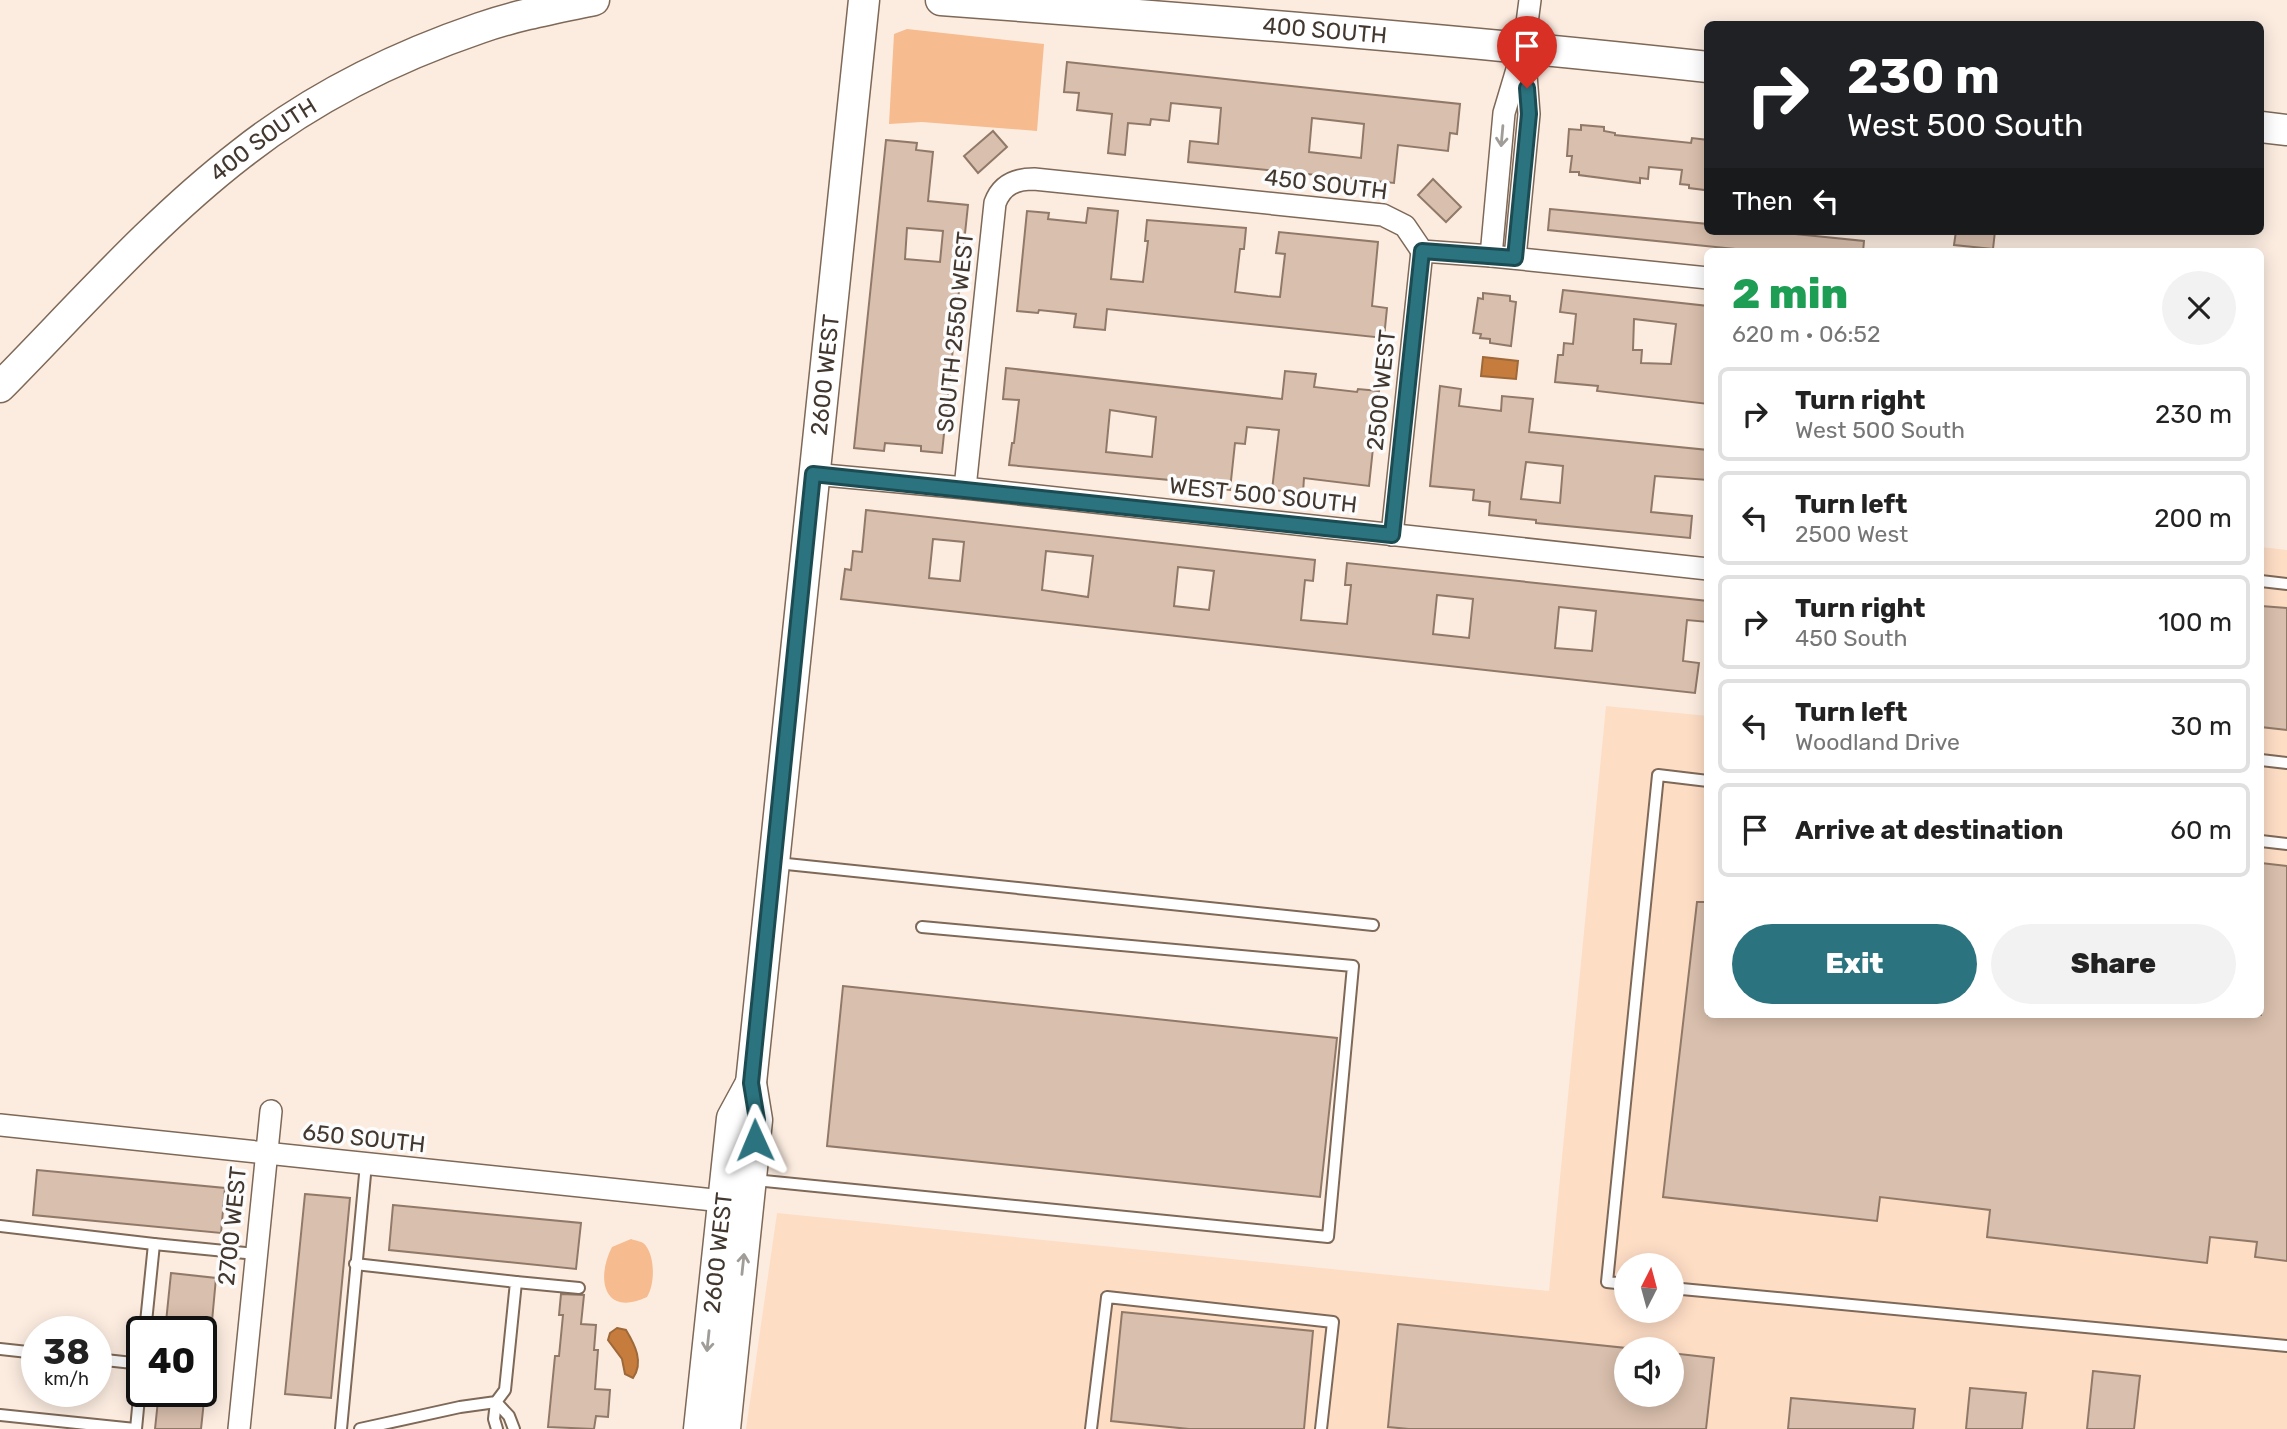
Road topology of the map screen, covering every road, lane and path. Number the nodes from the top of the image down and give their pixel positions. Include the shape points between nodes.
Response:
1 (594, 0) edge
2 (864, 0) edge
3 (941, 0) edge
4 (1530, 0) edge
5 (1524, 46) junction
6 (1704, 67) edge
7 (2264, 127) edge
8 (2287, 130) edge
9 (1499, 169) junction
10 (1524, 171) junction
11 (1007, 185) joint
12 (1422, 251) junction
13 (1491, 256) junction
14 (1515, 258) junction
15 (1704, 278) edge
16 (0, 387) edge
17 (813, 474) junction
18 (965, 488) junction
19 (1392, 535) junction
20 (1704, 569) edge
21 (2264, 581) edge
22 (2287, 584) edge
23 (2264, 761) edge
24 (2287, 763) edge
25 (1704, 781) edge
26 (2264, 841) edge
27 (2287, 844) edge
28 (774, 862) junction
29 (1373, 925) dead end
30 (922, 927) dead end
31 (751, 1083) junction
32 (271, 1111) dead end
33 (0, 1125) edge
34 (266, 1154) junction
35 (366, 1164) junction
36 (751, 1180) junction
37 (723, 1201) junction
38 (0, 1226) edge
39 (154, 1244) junction
40 (256, 1254) junction
41 (355, 1264) junction
42 (516, 1282) junction
43 (1614, 1283) edge
44 (579, 1288) dead end
45 (1684, 1289) edge
46 (147, 1316) edge
47 (2287, 1346) edge
48 (0, 1349) edge
49 (21, 1351) edge
50 (496, 1402) junction
51 (138, 1407) edge
52 (0, 1415) edge
53 (136, 1429) edge
54 (239, 1429) edge
55 (341, 1429) edge
56 (360, 1429) edge
57 (498, 1429) edge
58 (514, 1429) edge
59 (699, 1429) edge
60 (725, 1429) edge
61 (1091, 1429) edge
62 (1321, 1429) edge

1 - 16 street, 400 SOUTH via 525,15 418,51 288,120 190,196
2 - 17 street, 2600 WEST
3 - 5 street, 400 SOUTH
4 - 5 street
5 - 6 street, 400 SOUTH
5 -> 9 street via 1504,113
5 - 10 street via 1529,114
7 - 8 street
9 - 10 lane
9 - 13 street
10 - 14 street
11 - 12 street, 450 SOUTH via 1034,179 1383,215 1405,226
11 - 18 street, SOUTH 2550 WEST via 995,203
12 - 13 street
12 - 19 street, 2500 WEST
13 - 14 street
14 - 15 street
17 - 18 street, WEST 500 SOUTH
17 - 28 street, 2600 WEST
18 - 19 street, WEST 500 SOUTH
19 - 20 street, WEST 500 SOUTH
21 - 22 lane
23 - 24 lane
25 - 43 lane via 1658,775 1607,1282
26 - 27 lane
28 - 29 lane
28 - 31 street, 2600 WEST
30 - 36 lane via 1353,966 1328,1237
31 - 36 street, 2600 WEST via 757,1120
31 - 37 street, 2600 WEST via 732,1118
32 - 34 street, 2700 WEST
33 - 34 street, 650 SOUTH
34 - 35 street, 650 SOUTH
34 - 40 street, 2700 WEST
35 - 37 street, 650 SOUTH
35 - 41 lane
60 -> 36 street, 2600 WEST
37 -> 59 street, 2600 WEST
38 - 39 lane
39 - 40 lane
39 - 46 lane
40 - 54 street, 2700 WEST
41 - 42 lane
41 - 55 lane
42 - 44 lane
42 - 50 lane via 505,1390
45 - 47 lane
48 - 49 lane
50 - 56 lane
50 - 57 lane
50 - 58 lane
51 - 53 lane
52 - 53 lane
61 - 62 lane via 1107,1297 1333,1322

